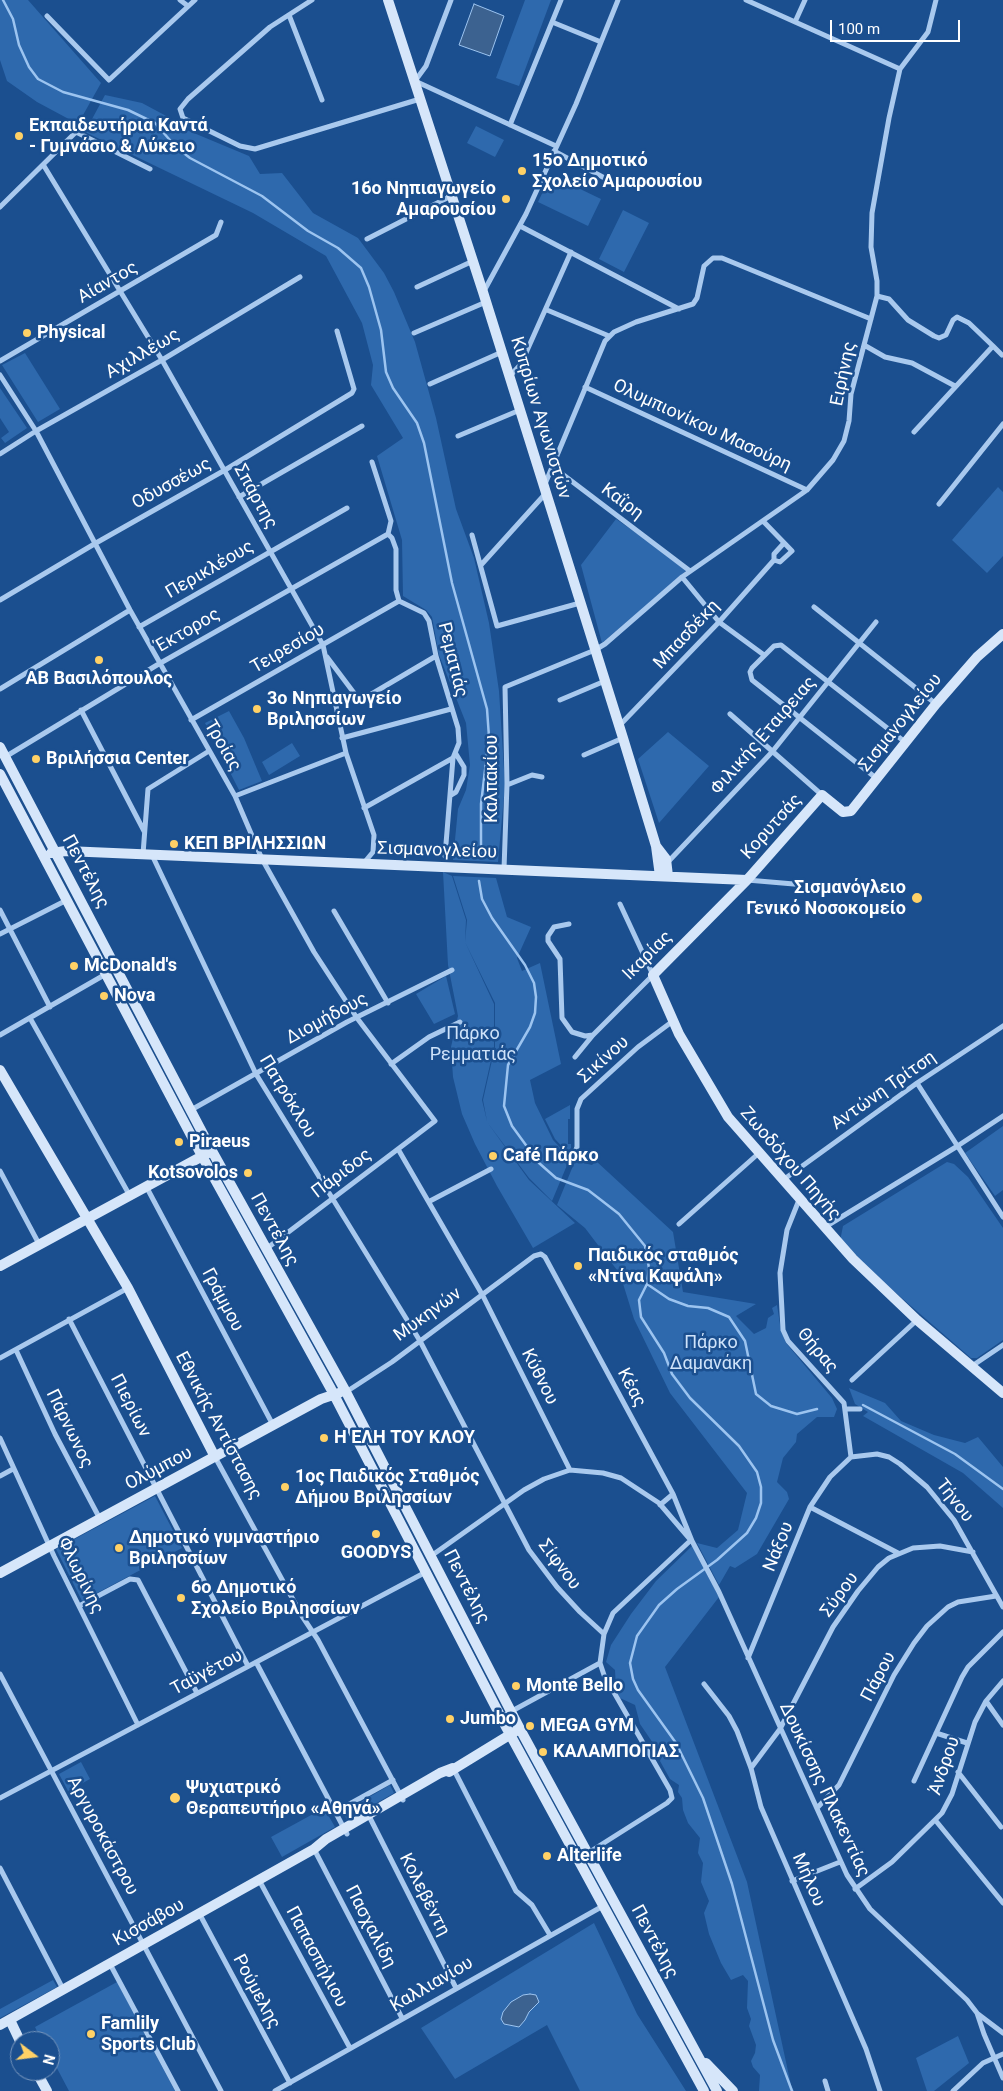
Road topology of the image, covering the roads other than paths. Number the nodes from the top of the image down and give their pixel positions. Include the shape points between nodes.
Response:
1 (180, 0) edge
2 (195, 0) edge
3 (312, 0) edge
4 (388, 0) edge
5 (451, 0) edge
6 (561, 0) edge
7 (618, 0) edge
8 (746, 0) edge
9 (805, 0) edge
10 (935, 1) edge
11 (188, 6) junction
12 (289, 15) junction
13 (47, 16) dead end
14 (552, 22) junction
15 (795, 22) junction
16 (601, 42) junction
17 (900, 70) junction
18 (414, 81) junction
19 (420, 99) junction
20 (322, 100) dead end
21 (510, 125) junction
22 (555, 148) junction
23 (44, 166) junction
24 (150, 169) dead end
25 (612, 182) dead end
26 (452, 195) junction
27 (0, 207) edge
28 (221, 222) dead end
29 (520, 226) junction
30 (367, 238) dead end
31 (571, 252) junction
32 (473, 261) junction
33 (300, 277) dead end
34 (417, 287) dead end
35 (120, 292) junction
36 (483, 292) junction
37 (877, 296) junction
38 (487, 302) junction
39 (679, 309) junction
40 (547, 310) junction
41 (871, 319) junction
42 (336, 331) dead end
43 (414, 333) dead end
44 (609, 336) junction
45 (864, 345) junction
46 (993, 346) junction
47 (502, 352) junction
48 (1003, 355) edge
49 (162, 360) junction
50 (0, 361) edge
51 (0, 375) edge
52 (510, 376) junction
53 (430, 384) dead end
54 (955, 386) junction
55 (586, 387) junction
56 (520, 409) junction
57 (1003, 424) edge
58 (362, 426) dead end
59 (36, 431) junction
60 (914, 432) dead end
61 (458, 436) dead end
62 (0, 454) edge
63 (372, 462) dead end
64 (553, 467) junction
65 (225, 470) junction
66 (545, 489) junction
67 (807, 490) junction
68 (239, 497) junction
69 (939, 504) dead end
70 (347, 508) dead end
71 (763, 521) junction
72 (388, 534) junction
73 (472, 535) dead end
74 (96, 542) junction
75 (784, 543) junction
76 (270, 552) junction
77 (774, 560) junction
78 (482, 565) junction
79 (690, 571) junction
80 (682, 576) junction
81 (291, 587) junction
82 (0, 600) edge
83 (398, 601) junction
84 (580, 603) junction
85 (814, 607) dead end
86 (130, 610) junction
87 (720, 622) junction
88 (876, 622) dead end
89 (140, 627) junction
90 (1003, 634) edge
91 (859, 643) junction
92 (323, 645) junction
93 (595, 650) junction
94 (764, 655) junction
95 (326, 656) junction
96 (436, 656) junction
97 (161, 663) junction
98 (605, 682) junction
99 (829, 682) junction
100 (505, 687) joint
101 (0, 689) edge
102 (560, 700) dead end
103 (936, 704) junction
104 (450, 709) junction
105 (80, 710) junction
106 (730, 714) dead end
107 (801, 718) junction
108 (191, 720) junction
109 (619, 727) junction
110 (342, 738) junction
111 (623, 738) junction
112 (905, 742) junction
113 (0, 747) edge
114 (209, 752) junction
115 (772, 752) junction
116 (346, 753) junction
117 (584, 755) dead end
118 (454, 756) junction
119 (5, 757) junction
120 (0, 774) edge
121 (542, 777) dead end
122 (876, 778) junction
123 (507, 785) junction
124 (451, 794) junction
125 (822, 795) junction
126 (235, 796) junction
127 (364, 808) junction
128 (145, 832) junction
129 (656, 850) junction
130 (55, 851) junction
131 (148, 855) junction
132 (44, 856) junction
133 (262, 860) junction
134 (445, 862) junction
135 (667, 863) junction
136 (363, 864) junction
137 (504, 870) junction
138 (639, 875) junction
139 (664, 876) junction
140 (746, 880) junction
141 (830, 887) dead end
142 (67, 900) junction
143 (620, 904) dead end
144 (0, 910) edge
145 (334, 911) dead end
146 (569, 924) dead end
147 (10, 929) junction
148 (0, 934) edge
149 (452, 970) dead end
150 (106, 974) junction
151 (653, 975) junction
152 (388, 1003) junction
153 (50, 1007) junction
154 (30, 1018) junction
155 (357, 1018) junction
156 (673, 1021) junction
157 (460, 1022) dead end
158 (1003, 1026) edge
159 (0, 1036) edge
160 (593, 1036) junction
161 (575, 1057) dead end
162 (391, 1064) junction
163 (0, 1070) edge
164 (256, 1074) junction
165 (917, 1083) junction
166 (191, 1110) junction
167 (1003, 1116) edge
168 (435, 1121) joint
169 (956, 1147) junction
170 (398, 1149) junction
171 (212, 1151) junction
172 (759, 1153) junction
173 (203, 1158) junction
174 (572, 1162) dead end
175 (491, 1169) dead end
176 (0, 1171) edge
177 (782, 1181) junction
178 (147, 1188) junction
179 (130, 1197) junction
180 (333, 1198) junction
181 (799, 1200) junction
182 (430, 1201) junction
183 (1003, 1217) edge
184 (87, 1220) junction
185 (679, 1224) dead end
186 (823, 1228) junction
187 (40, 1245) junction
188 (266, 1248) junction
189 (538, 1254) joint
190 (0, 1266) edge
191 (128, 1288) junction
192 (483, 1296) junction
193 (69, 1318) junction
194 (917, 1320) junction
195 (420, 1341) junction
196 (1003, 1345) edge
197 (16, 1350) junction
198 (0, 1358) edge
199 (972, 1366) junction
200 (852, 1380) dead end
201 (346, 1392) junction
202 (1003, 1393) edge
203 (333, 1394) junction
204 (845, 1408) junction
205 (860, 1409) dead end
206 (273, 1426) junction
207 (0, 1438) edge
208 (215, 1457) junction
209 (851, 1457) junction
210 (13, 1469) junction
211 (570, 1470) junction
212 (0, 1476) edge
213 (155, 1489) junction
214 (673, 1494) junction
215 (503, 1503) junction
216 (660, 1505) junction
217 (810, 1507) junction
218 (100, 1519) junction
219 (691, 1541) junction
220 (50, 1546) junction
221 (973, 1552) junction
222 (898, 1553) junction
223 (431, 1556) junction
224 (426, 1572) junction
225 (0, 1573) edge
226 (996, 1596) junction
227 (79, 1606) junction
228 (1003, 1606) edge
229 (1003, 1632) edge
230 (312, 1633) junction
231 (604, 1634) junction
232 (748, 1658) junction
233 (256, 1662) junction
234 (600, 1663) junction
235 (248, 1666) junction
236 (0, 1674) edge
237 (1003, 1681) edge
238 (704, 1684) dead end
239 (197, 1693) junction
240 (986, 1702) junction
241 (511, 1711) junction
242 (501, 1717) junction
243 (138, 1725) junction
244 (1003, 1725) edge
245 (520, 1728) junction
246 (780, 1729) junction
247 (936, 1733) junction
248 (510, 1735) junction
249 (967, 1743) junction
250 (453, 1768) junction
251 (751, 1768) junction
252 (51, 1771) junction
253 (958, 1772) junction
254 (393, 1780) junction
255 (914, 1781) dead end
256 (0, 1798) edge
257 (402, 1798) junction
258 (817, 1808) junction
259 (335, 1812) junction
260 (369, 1817) junction
261 (936, 1821) junction
262 (1001, 1827) dead end
263 (345, 1831) junction
264 (314, 1849) junction
265 (588, 1853) junction
266 (840, 1862) junction
267 (0, 1868) edge
268 (2, 1876) edge
269 (259, 1880) junction
270 (792, 1881) junction
271 (855, 1889) junction
272 (1003, 1903) edge
273 (603, 1906) junction
274 (199, 1913) junction
275 (550, 1935) junction
276 (144, 1945) junction
277 (110, 1964) junction
278 (456, 1988) junction
279 (64, 1990) junction
280 (977, 2014) junction
281 (402, 2018) junction
282 (5, 2023) edge
283 (1003, 2033) edge
284 (350, 2048) junction
285 (697, 2054) junction
286 (1003, 2054) edge
287 (994, 2058) junction
288 (1003, 2078) edge
289 (825, 2081) dead end
290 (290, 2083) junction
291 (178, 2091) edge
292 (221, 2091) edge
293 (275, 2091) edge
294 (704, 2091) edge
295 (717, 2091) edge
296 (734, 2091) edge
297 (828, 2091) edge
298 (880, 2091) edge
299 (953, 2091) edge

1 - 11 street
2 - 11 street
3 - 12 street
4 - 18 street, Κυπρίων Αγωνιστών
5 - 18 street via 426,66
6 - 14 street
7 - 16 street
8 - 15 street
9 - 15 street
10 - 17 street, Ειρήνης via 928,32
11 - 13 street via 109,80
12 - 19 street via 270,27 180,108 181,116 247,149 260,148
12 - 20 street
14 - 16 street
14 - 21 street
15 - 17 street
16 - 22 street
17 - 37 street, Ειρήνης via 872,208 871,246
18 - 19 street, Κυπρίων Αγωνιστών
18 - 21 street
19 - 26 street, Κυπρίων Αγωνιστών
21 - 22 street
22 - 25 street
22 - 29 street
23 - 24 street via 76,132
23 - 27 street
23 - 35 street, Σπάρτης
26 - 30 street
26 - 32 street, Κυπρίων Αγωνιστών
28 - 35 street, Αίαντος via 216,235
29 - 31 street
29 - 36 street
31 - 39 street
31 - 40 street
32 - 34 street
32 - 36 street, Κυπρίων Αγωνιστών
33 - 49 street, Αχιλλέως
35 - 49 street, Σπάρτης
35 - 50 street, Αίαντος
36 - 38 street, Κυπρίων Αγωνιστών
37 - 41 street, Ειρήνης
37 - 46 street via 890,299 908,320 934,336 946,335 952,320 957,317 969,323
38 - 43 street
38 - 47 street, Κυπρίων Αγωνιστών
39 - 41 street via 691,306 704,266 717,257
39 - 44 street via 636,322
40 - 44 street
40 - 52 street via 521,364
41 - 45 street, Ειρήνης
42 - 65 street, Οδυσσέως via 353,392
44 - 55 street
45 - 54 street via 885,357 912,363
45 - 67 street, Ειρήνης via 851,394 844,441 833,460
46 - 48 street
46 - 54 street
47 - 52 street, Κυπρίων Αγωνιστών
47 - 53 street
49 - 59 street, Αχιλλέως
49 - 65 street, Σπάρτης
51 - 59 street, Τροίας
52 - 56 street, Κυπρίων Αγωνιστών
54 - 60 street
55 - 64 street
55 - 67 street, Ολυμπιονίκου Μασούρη
56 - 61 street
56 - 66 street, Κυπρίων Αγωνιστών
57 - 69 street
58 - 68 street
59 - 62 street, Αχιλλέως
59 - 74 street, Τροίας
63 - 72 street via 391,521
64 - 66 street
64 - 79 street, Καΐρη
65 - 68 street, Σπάρτης
65 - 74 street, Οδυσσέως
66 - 78 street
66 - 84 street, Κυπρίων Αγωνιστών
67 - 71 street, Ειρήνης
68 - 76 street, Σπάρτης
70 - 76 street, Περικλέους
71 - 75 street
71 - 79 street, Ειρήνης
72 - 81 street, Έκτορος
72 - 83 street via 396,549
73 - 78 street
74 - 82 street, Οδυσσέως
74 - 86 street, Τροίας
75 - 77 street, Μπασδέκη via 774,554
75 - 77 street, Μπασδέκη via 792,551 780,562
76 - 81 street, Σπάρτης
76 - 89 street, Περικλέους
77 - 87 street, Μπασδέκη
78 - 84 street via 497,626
79 - 80 street, Ειρήνης
80 - 87 street
80 - 93 street, Ειρήνης via 620,633
81 - 92 street, Σπάρτης
81 - 97 street, Έκτορος
83 - 92 street, Τειρεσίου
83 - 96 street, Ρεματιάς via 424,613 429,621
84 - 93 street, Κυπρίων Αγωνιστών
85 - 91 street
86 - 89 street, Τροίας
86 - 101 street
87 - 94 street
87 - 109 street, Μπασδέκη
88 - 91 street, Φιλικής Εταιρειας
89 - 97 street, Τροίας
90 - 103 street, Σισμανογλείου via 977,657
91 - 99 street, Φιλικής Εταιρειας
91 - 103 street
92 - 95 street, Σπάρτης
92 - 108 street, Τειρεσίου
93 - 98 street, Κυπρίων Αγωνιστών
93 - 100 street, Ειρήνης
94 - 99 street via 776,645 781,645
94 - 107 street via 752,668 751,677
95 - 96 street via 357,697 363,699
95 - 110 street, Σπάρτης
96 - 104 street, Ρεματιάς via 445,679
97 - 105 street, Έκτορος
97 - 108 street, Τροίας
98 - 102 street
98 - 109 street, Κυπρίων Αγωνιστών
99 - 107 street, Φιλικής Εταιρειας
99 - 112 street
100 - 123 street, Καλπακίου
103 - 112 street, Σισμανογλείου
104 - 110 street
104 - 118 street, Ρεματιάς via 458,728 459,743
105 - 119 street, Έκτορος
105 - 128 street
106 - 115 street
107 - 115 street, Φιλικής Εταιρειας
107 - 122 street
108 - 114 street, Τροίας
109 - 111 street, Κυπρίων Αγωνιστών
110 - 116 street, Σπάρτης
111 - 117 street
111 - 129 street, Κυπρίων Αγωνιστών
112 - 122 street, Σισμανογλείου
113 - 119 street, Πεντέλης
114 - 126 street, Τροίας
114 - 128 street via 148,789
115 - 125 street
115 - 135 street, Φιλικής Εταιρειας
116 - 126 street
116 - 127 street, Σπάρτης
118 - 124 street, Ρεματιάς
118 - 124 street via 464,767 464,776 456,792
118 - 127 street
119 - 130 street, Πεντέλης
120 - 132 street, Πεντέλης
121 - 123 street via 532,775
122 - 125 street, Σισμανογλείου via 850,812 843,812
123 - 137 street, Καλπακίου
124 - 134 street, Ρεματιάς
125 - 140 street, Κορυτσάς
126 - 133 street, Τροίας
127 - 136 street, Σπάρτης via 374,842 373,852
128 - 131 street
129 - 135 street, Κυπρίων Αγωνιστών
129 - 138 street via 652,863
129 - 139 street, Κυπρίων Αγωνιστών
130 - 131 street, Σισμανογλείου
130 - 132 street, Σισμανογλείου
130 - 166 street, Πεντέλης
131 - 133 street, Σισμανογλείου
131 - 164 street, Πατρόκλου
132 - 142 street, Πεντέλης
133 - 136 street, Σισμανογλείου
133 - 155 street, Τροίας via 314,952
134 - 136 street, Σισμανογλείου
134 - 137 street, Σισμανογλείου
135 - 139 street, Κυπρίων Αγωνιστών
137 - 138 street, Σισμανογλείου
138 - 139 street, Σισμανογλείου
139 - 140 street, Σισμανογλείου
140 - 141 street, Σισμανογλείου
140 - 151 street, Ικαρίας
142 - 147 street
142 - 150 street, Πεντέλης
143 - 151 street, Ζωοδόχου Πηγής
144 - 147 street
145 - 152 street
146 - 160 street via 554,927 548,936 561,961 562,1018 572,1032
147 - 148 street
147 - 153 street
149 - 152 street, Διομήδους
150 - 153 street
150 - 173 street, Πεντέλης
151 - 156 street, Ζωοδόχου Πηγής
151 - 160 street, Ικαρίας
152 - 155 street, Διομήδους
153 - 154 street
154 - 159 street
154 - 179 street
155 - 162 street, Τροίας
155 - 164 street, Διομήδους
156 - 172 street, Ζωοδόχου Πηγής via 728,1117
156 - 174 street, Σικίνου via 638,1047 581,1099 575,1120 577,1147
157 - 162 street via 429,1037
158 - 165 street, Αντώνη Τρίτση
160 - 161 street, Ικαρίας
162 - 168 street, Τροίας
163 - 184 street, Εθνικής Αντίστασης
164 - 166 street, Διομήδους
164 - 180 street, Πατρόκλου
165 - 169 street
165 - 177 street, Αντώνη Τρίτση
166 - 171 street, Πεντέλης
167 - 169 street
168 - 170 street, Πάριδος
169 - 183 street
169 - 186 street
170 - 180 street, Πάριδος
170 - 182 street, Κύθνου
171 - 173 street
171 - 188 street, Πεντέλης
172 - 177 street, Ζωοδόχου Πηγής
172 - 185 street
173 - 178 street
173 - 203 street, Πεντέλης
175 - 182 street
176 - 187 street
177 - 181 street, Ζωοδόχου Πηγής
178 - 179 street
178 - 206 street, Γράμμου
179 - 184 street
180 - 188 street, Πάριδος
180 - 195 street, Πατρόκλου
181 - 186 street, Ζωοδόχου Πηγής
181 - 204 street, Θήρας via 787,1230 780,1272 783,1330 788,1342 824,1383 841,1397
182 - 192 street, Κύθνου
184 - 187 street
184 - 191 street, Εθνικής Αντίστασης
186 - 194 street, Ζωοδόχου Πηγής
187 - 190 street
188 - 201 street, Πεντέλης
189 - 192 street, Μυκηνών
189 - 214 street, Κέας via 545,1257
191 - 193 street
191 - 208 street, Εθνικής Αντίστασης
192 - 195 street, Μυκηνών
192 - 211 street, Κύθνου
193 - 197 street
193 - 213 street, Πιερίων
194 - 199 street, Ζωοδόχου Πηγής
194 - 200 street
195 - 201 street, Μυκηνών
195 - 215 street, Σίφνου
196 - 199 street
197 - 198 street
197 - 218 street, Πάρνωνος
199 - 202 street, Ζωοδόχου Πηγής
201 - 203 street, Μυκηνών
201 - 223 street, Πεντέλης
203 - 206 street, Ολύμπου
203 - 224 street, Πεντέλης
204 - 205 street
204 - 209 street, Θήρας
206 - 208 street, Ολύμπου
207 - 210 street, Φλωρίνης
208 - 213 street, Ολύμπου
208 - 230 street, Εθνικής Αντίστασης
209 - 217 street, Νάξου via 830,1477
209 - 221 street, Τήνου via 877,1454 900,1464 927,1487 954,1520
210 - 212 street
210 - 220 street, Φλωρίνης
211 - 215 street via 544,1478
211 - 216 street via 603,1472 621,1478
213 - 218 street, Ολύμπου
213 - 235 street, Πιερίων
214 - 216 street
214 - 219 street, Κέας
215 - 223 street
215 - 231 street, Σίφνου via 529,1550 557,1587
216 - 219 street
217 - 222 street
217 - 232 street, Νάξου
218 - 220 street, Ολύμπου
219 - 231 street via 620,1605
219 - 232 street, Δουκίσσης Πλακεντίας via 718,1590
220 - 225 street, Ολύμπου
220 - 227 street, Φλωρίνης
221 - 222 street, Σύρου via 927,1546
221 - 226 street, Τήνου
222 - 246 street, Σύρου via 878,1567 848,1605
223 - 241 street, Πεντέλης
224 - 230 street, Ταϋγέτου
224 - 242 street, Πεντέλης
226 - 228 street, Τήνου
226 - 258 street, Πάρου via 958,1602 927,1626 894,1675 838,1785
227 - 239 street via 130,1579 138,1580
227 - 243 street, Φλωρίνης
229 - 247 street via 965,1672
230 - 233 street, Ταϋγέτου
230 - 254 street, Εθνικής Αντίστασης
231 - 234 street
232 - 246 street, Δουκίσσης Πλακεντίας
233 - 235 street, Ταϋγέτου
233 - 259 street
234 - 241 street
234 - 265 street via 672,1798
235 - 239 street, Ταϋγέτου
236 - 252 street, Αργυροκάστρου
237 - 240 street, Άνδρου
238 - 251 street, Μήλου via 729,1716
239 - 243 street, Ταϋγέτου
240 - 244 street
240 - 249 street, Άνδρου
241 - 242 street
241 - 245 street, Πεντέλης
242 - 248 street, Πεντέλης
243 - 252 street, Ταϋγέτου
245 - 248 street
245 - 265 street, Πεντέλης
246 - 251 street, Σύρου
246 - 258 street, Δουκίσσης Πλακεντίας
247 - 249 street
247 - 255 street
248 - 250 street, Κισσάβου
248 - 273 street, Πεντέλης
249 - 253 street, Άνδρου
250 - 257 street, Κισσάβου via 442,1778
250 - 275 street via 516,1891 532,1905
251 - 270 street, Μήλου via 761,1807
252 - 256 street, Ταϋγέτου
252 - 276 street, Αργυροκάστρου
253 - 261 street, Άνδρου via 952,1794
253 - 262 street
254 - 257 street, Εθνικής Αντίστασης
254 - 259 street
257 - 260 street, Κισσάβου
258 - 266 street, Δουκίσσης Πλακεντίας
259 - 263 street
260 - 263 street, Κισσάβου
260 - 278 street, Κολεβέντη
261 - 271 street, Άνδρου via 892,1862
261 - 272 street
263 - 264 street, Κισσάβου
264 - 269 street, Κισσάβου
264 - 281 street, Πασχαλίδη
265 - 285 street, Πεντέλης
266 - 270 street
266 - 271 street, Δουκίσσης Πλακεντίας
267 - 268 street
268 - 279 street
269 - 274 street, Κισσάβου
269 - 284 street, Παπασπήλιου
270 - 298 street, Μήλου via 866,2049
271 - 280 street, Δουκίσσης Πλακεντίας via 870,1909 967,2000
273 - 275 street, Καλλιανίου
273 - 294 street, Πεντέλης
274 - 276 street, Κισσάβου
274 - 290 street, Ρούμελης
275 - 278 street, Καλλιανίου
276 - 277 street, Κισσάβου
276 - 292 street, Αργυροκάστρου
277 - 279 street, Κισσάβου
277 - 291 street
278 - 281 street, Καλλιανίου
279 - 282 street, Κισσάβου
280 - 283 street
280 - 287 street, Δουκίσσης Πλακεντίας
281 - 284 street, Καλλιανίου
284 - 290 street, Καλλιανίου
285 - 295 street, Πεντέλης
285 - 296 street
286 - 287 street
287 - 288 street, Δουκίσσης Πλακεντίας
287 - 299 street via 973,2071
289 - 297 street
290 - 293 street, Καλλιανίου

